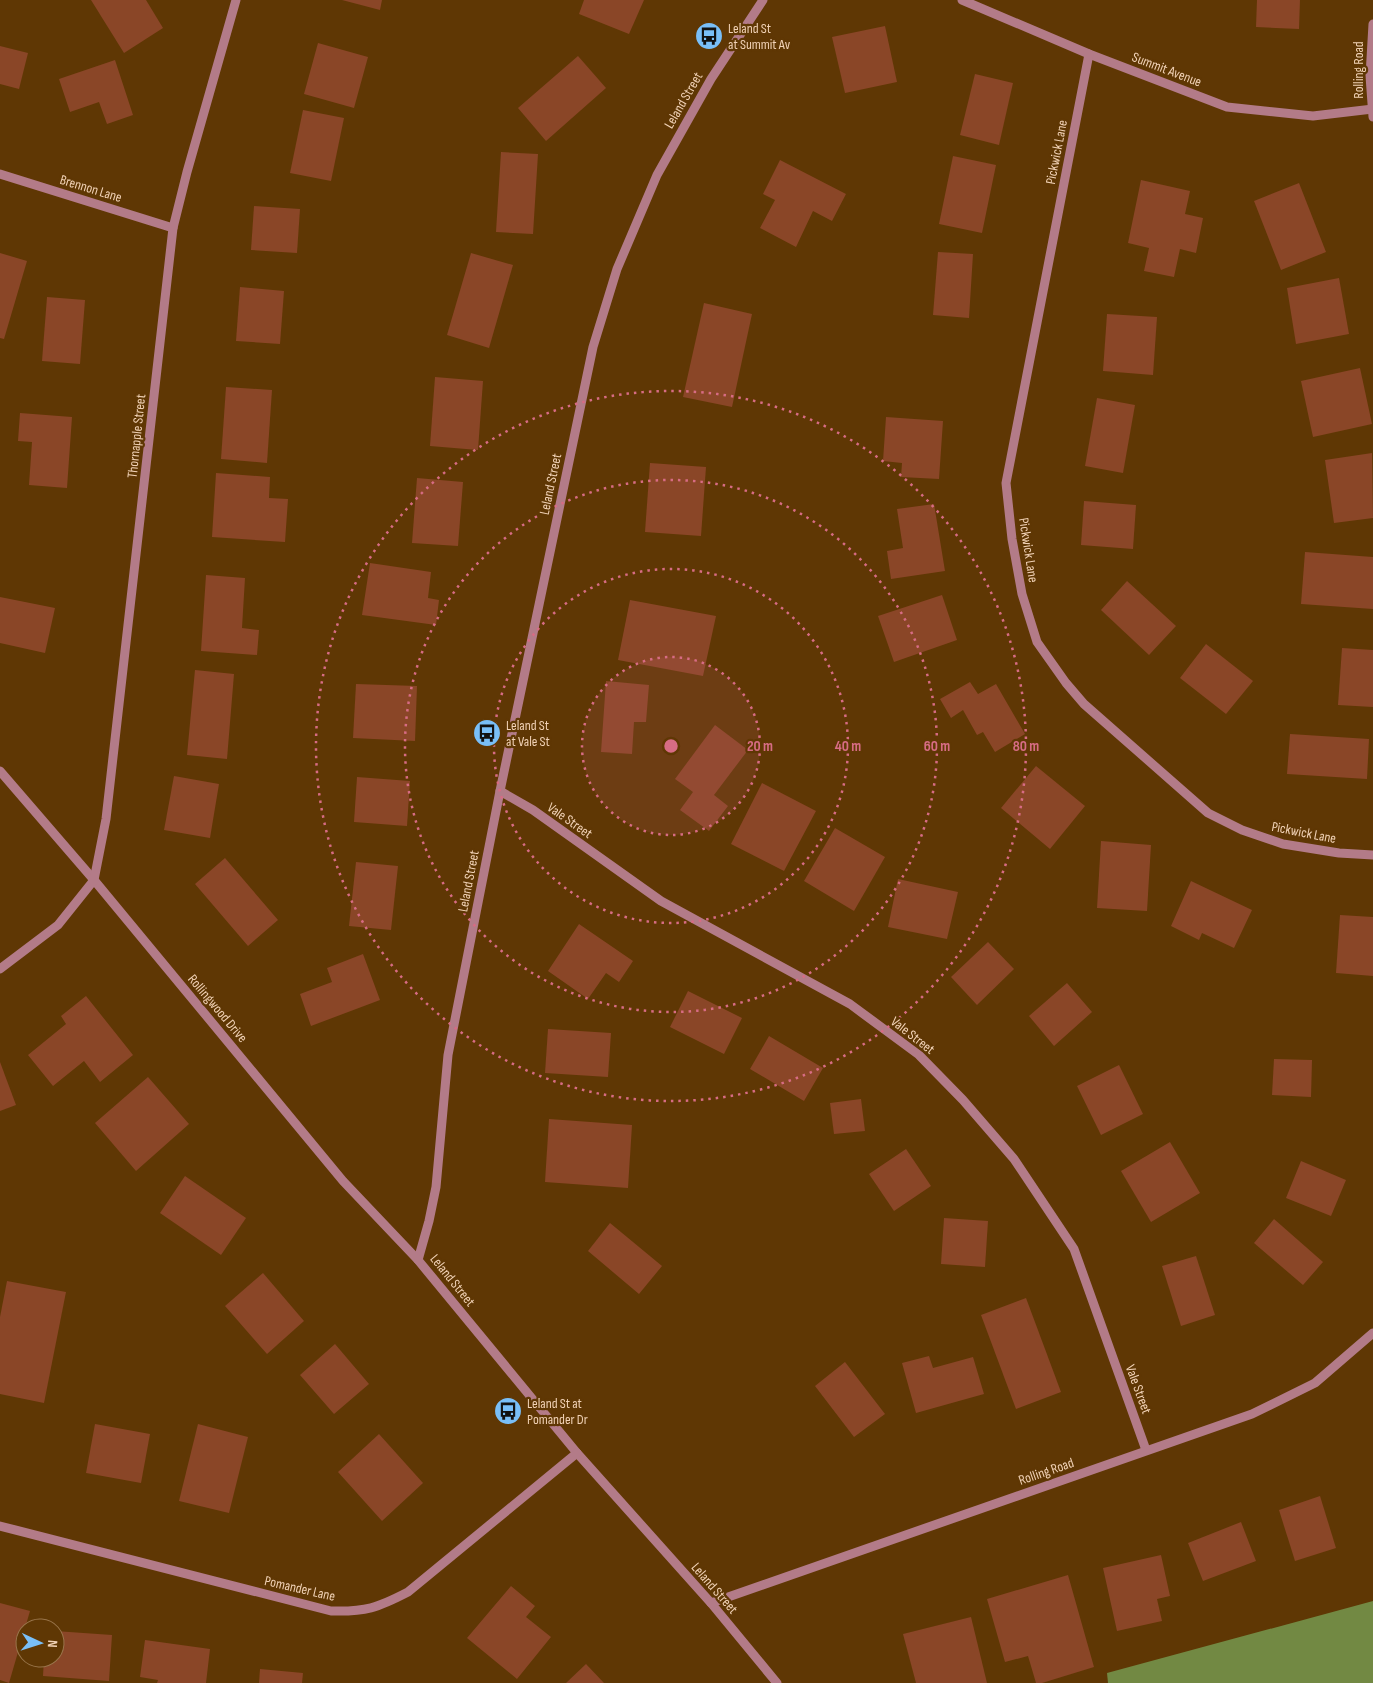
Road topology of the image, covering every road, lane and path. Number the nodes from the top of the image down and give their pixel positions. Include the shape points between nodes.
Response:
1 (236, 0) edge
2 (763, 0) edge
3 (962, 0) edge
4 (1373, 24) edge
5 (1089, 54) junction
6 (1373, 112) edge
7 (0, 174) edge
8 (173, 228) junction
9 (0, 771) edge
10 (500, 791) junction
11 (1373, 855) edge
12 (94, 880) junction
13 (0, 969) edge
14 (418, 1260) junction
15 (1373, 1333) edge
16 (1146, 1450) junction
17 (577, 1453) junction
18 (0, 1526) edge
19 (711, 1603) junction
20 (776, 1683) edge

1 - 8 street, Thornapple Street
2 - 10 street, Leland Street via 711,79 656,175 617,269 593,347
3 - 5 street, Summit Avenue
4 - 6 street, Rolling Road via 1370,76
5 - 6 street, Summit Avenue via 1227,107 1313,116
5 - 11 street, Pickwick Lane via 1006,483 1022,594 1037,642 1084,704 1208,812 1242,830 1283,844
7 - 8 street, Brennon Lane
8 - 12 street, Thornapple Street via 106,819
9 - 12 street, Rollingwood Drive
10 - 14 street, Leland Street via 448,1056 436,1188
10 - 16 street, Vale Street via 533,810 661,901 850,1004 919,1055 1014,1159 1074,1249
12 - 13 street via 58,925
12 - 14 street, Rollingwood Drive via 343,1181
14 - 17 street, Leland Street
15 - 16 street, Rolling Road via 1314,1382 1252,1414
16 - 19 street, Rolling Road
17 - 18 street, Pomander Lane via 408,1592 382,1605 357,1612 331,1611
17 - 19 street, Leland Street
19 - 20 street, Leland Street

